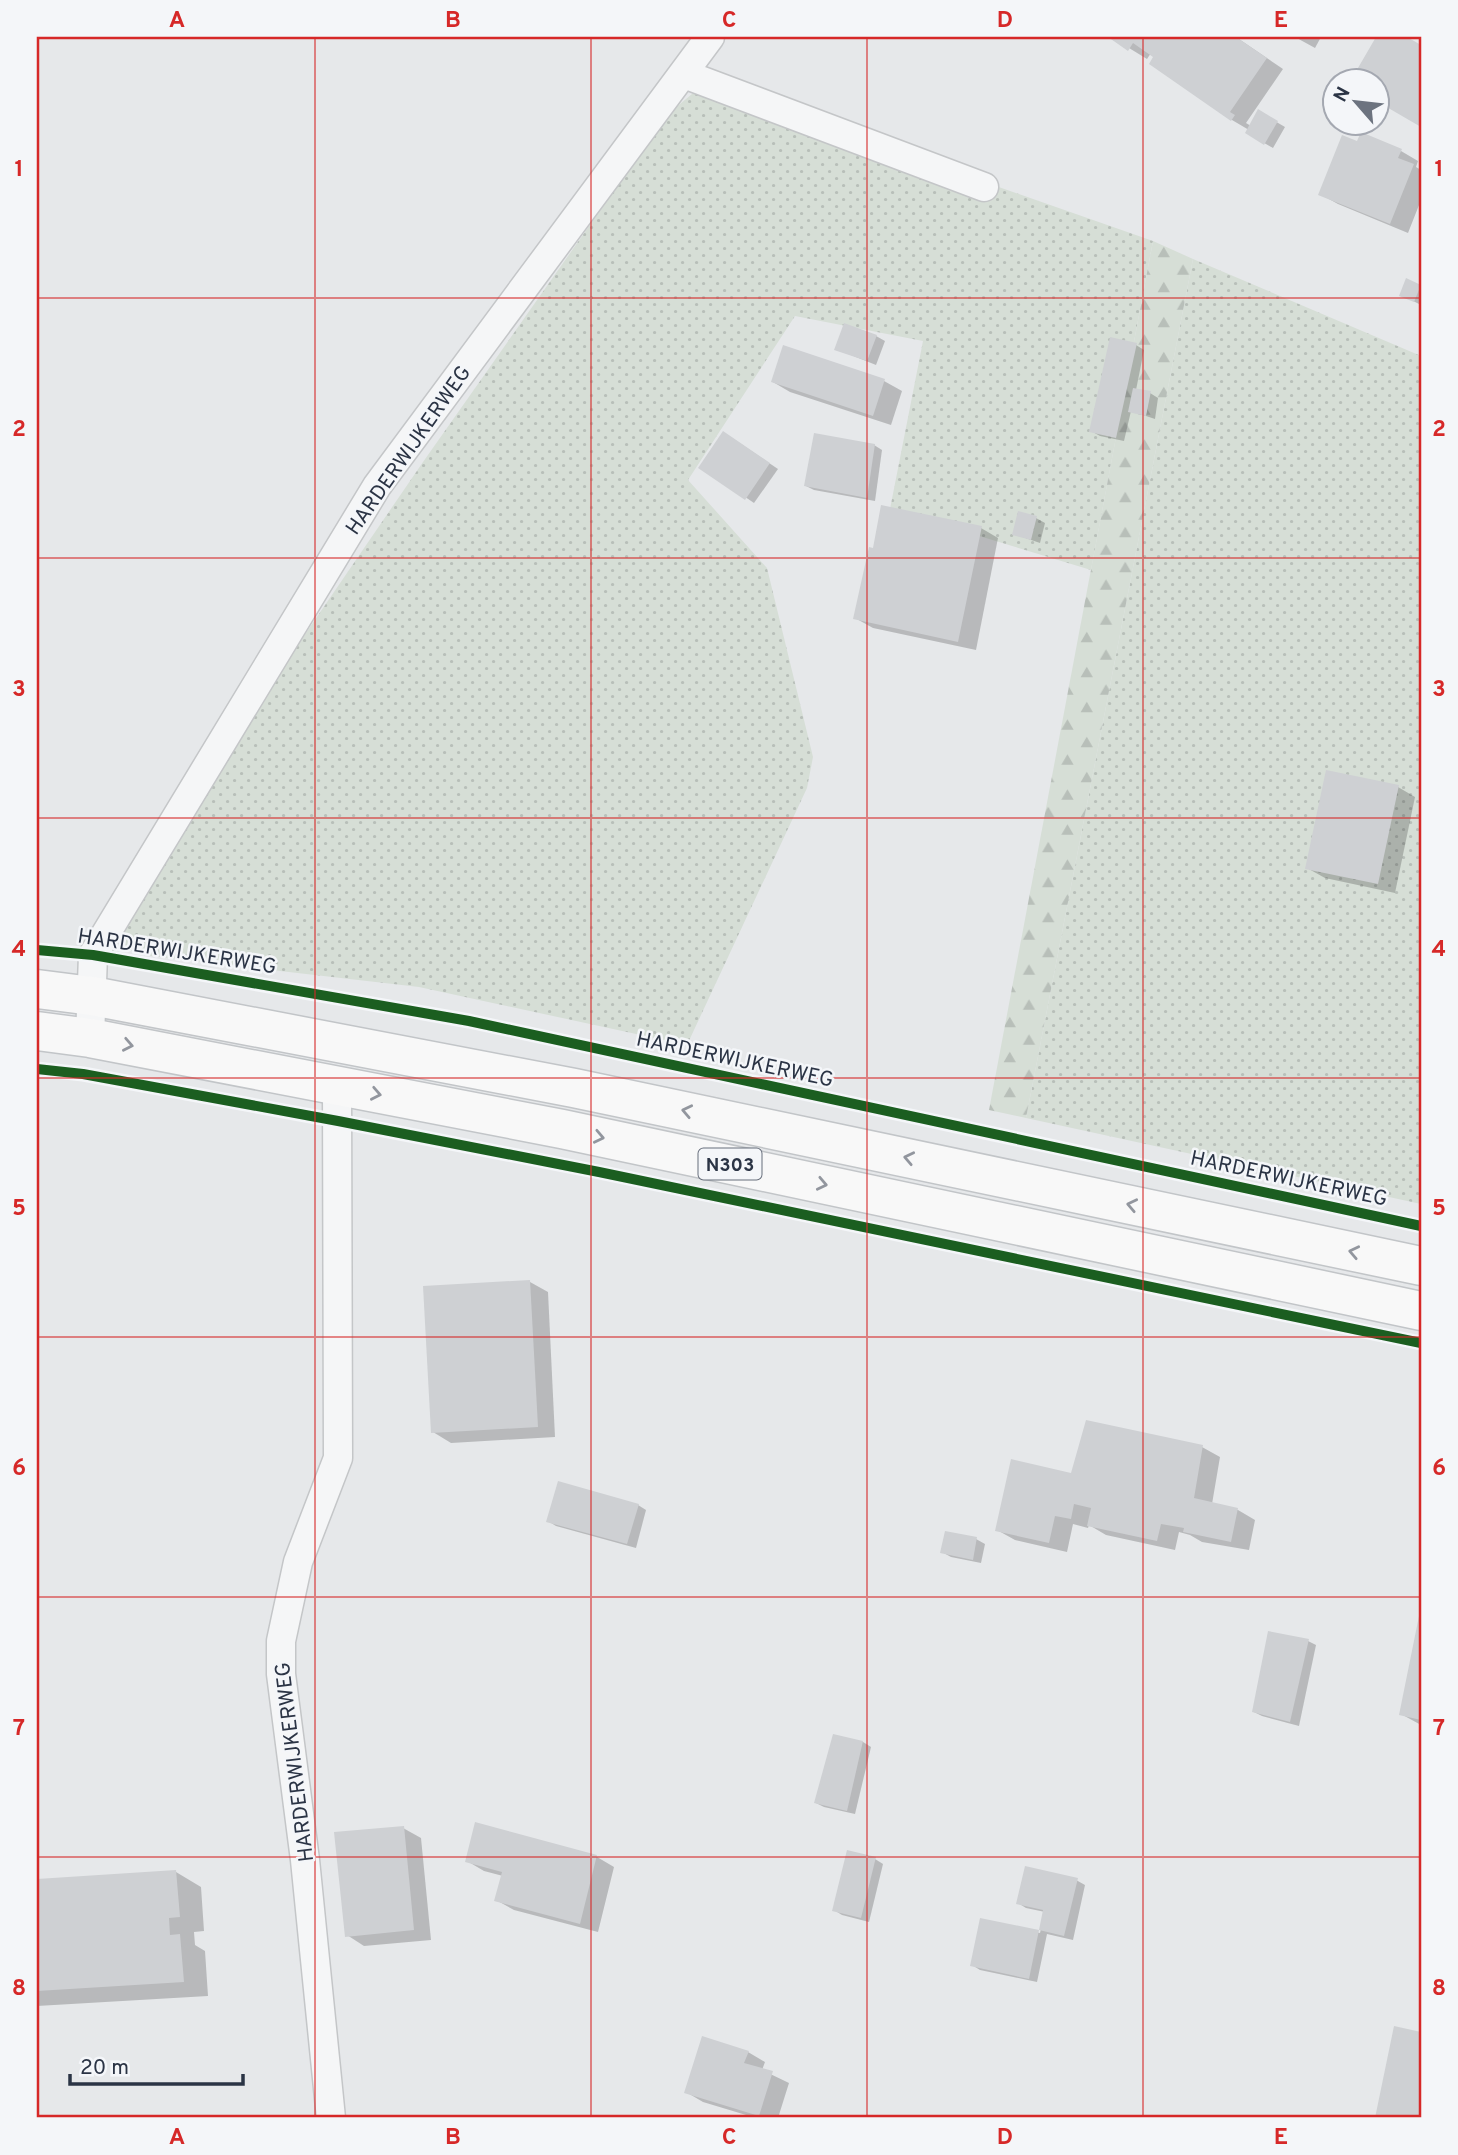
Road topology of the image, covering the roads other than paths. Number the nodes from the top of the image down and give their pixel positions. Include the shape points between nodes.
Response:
1 (710, 37) edge
2 (684, 74) junction
3 (984, 187) dead end
4 (37, 989) edge
5 (92, 996) junction
6 (37, 1031) edge
7 (90, 1038) junction
8 (337, 1086) junction
9 (1421, 1266) edge
10 (1421, 1311) edge
11 (331, 2118) edge

1 - 2 lane, HARDERWIJKERWEG
2 - 3 lane
2 - 5 lane, HARDERWIJKERWEG via 377,486 93,955
4 - 5 main road, N303
5 - 7 lane, HARDERWIJKERWEG
9 -> 5 main road, N303 via 574,1088
6 - 7 main road, N303
7 -> 8 main road, N303
8 -> 10 main road, N303
8 - 11 lane, HARDERWIJKERWEG via 338,1458 298,1562 281,1641

